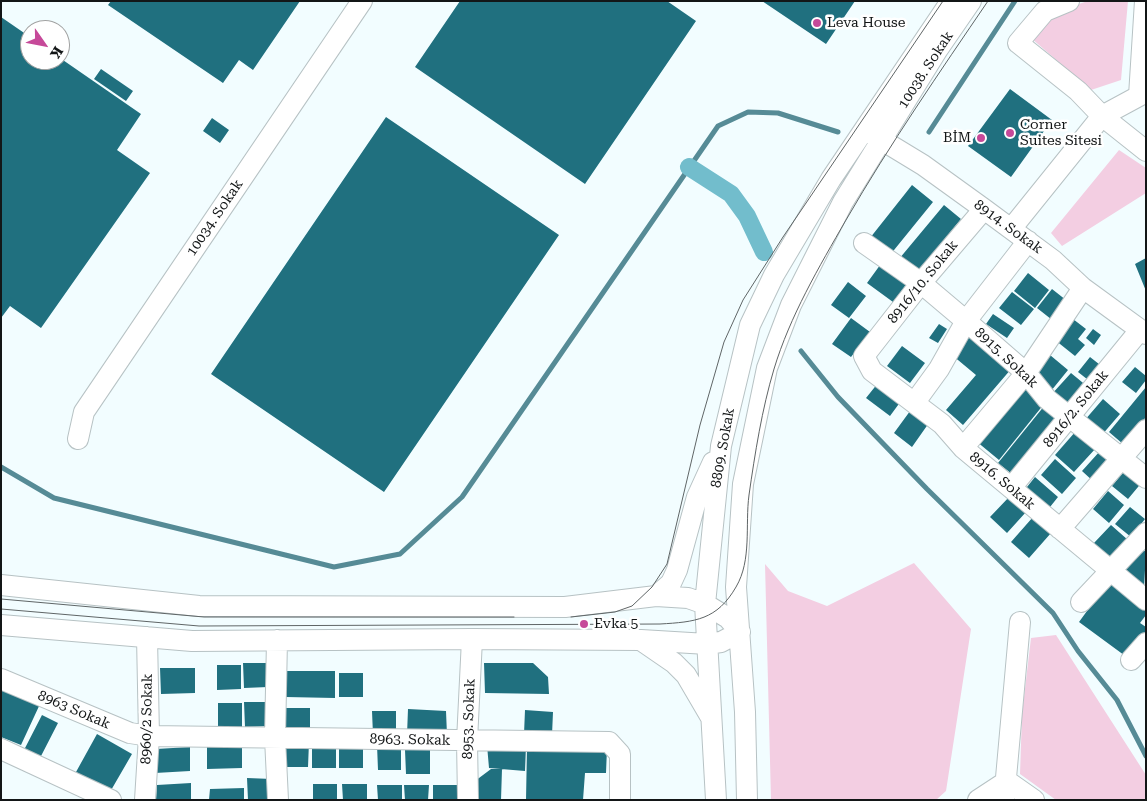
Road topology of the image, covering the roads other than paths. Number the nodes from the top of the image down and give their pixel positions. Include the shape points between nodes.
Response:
1 (362, 1) edge
2 (951, 1) edge
3 (971, 1) edge
4 (1069, 1) edge
5 (1145, 1) edge
6 (1102, 116) junction
7 (863, 129) junction
8 (882, 140) junction
9 (1146, 150) edge
10 (984, 209) junction
11 (1011, 229) junction
12 (1028, 241) junction
13 (864, 243) dead end
14 (921, 283) junction
15 (1083, 288) junction
16 (966, 321) junction
17 (1143, 332) edge
18 (864, 356) joint
19 (1026, 373) junction
20 (915, 402) junction
21 (1070, 417) junction
22 (1146, 430) edge
23 (78, 439) dead end
24 (721, 446) junction
25 (963, 448) junction
26 (1121, 458) junction
27 (1146, 478) edge
28 (1011, 488) junction
29 (1060, 529) junction
30 (1146, 533) edge
31 (1111, 571) junction
32 (1, 585) edge
33 (656, 596) junction
34 (1146, 600) edge
35 (1082, 602) dead end
36 (705, 604) junction
37 (1020, 622) dead end
38 (1, 625) edge
39 (740, 632) junction
40 (148, 637) junction
41 (472, 639) junction
42 (277, 640) junction
43 (640, 640) junction
44 (1146, 643) edge
45 (708, 644) junction
46 (1132, 660) dead end
47 (1, 679) edge
48 (712, 718) junction
49 (149, 736) junction
50 (275, 738) junction
51 (467, 741) junction
52 (1, 749) edge
53 (1005, 790) edge
54 (111, 800) edge
55 (145, 800) edge
56 (278, 800) edge
57 (468, 800) edge
58 (620, 800) edge
59 (716, 800) edge
60 (746, 800) edge
61 (978, 800) edge
62 (1034, 800) edge

1 - 23 street, 10034. Sokak via 84,412
2 - 7 street, 10038. Sokak
3 - 8 street, 10038. Sokak
4 - 6 street via 1045,12 1018,43 1078,91
5 - 6 street via 1140,96
6 - 9 street
6 - 11 street
7 - 8 street, 8914. Sokak
7 - 24 street, 8809. Sokak via 774,275 750,325
8 - 10 street, 8914. Sokak
8 - 39 street, 8809. Sokak via 843,202 791,305 767,368 743,484 736,587
10 - 11 street, 8914. Sokak
10 - 14 street, 8916/10. Sokak
11 - 12 street, 8914. Sokak
12 - 15 street, 8914. Sokak
12 - 16 street
13 - 14 street, 8915. Sokak
14 - 16 street, 8915. Sokak
14 - 18 street, 8916/10. Sokak
15 - 17 street, 8914. Sokak
15 - 19 street
16 - 19 street, 8915. Sokak
16 - 20 street via 939,369
17 - 21 street, 8916/2. Sokak
18 - 20 street, 8916. Sokak via 872,371
19 - 21 street, 8915. Sokak via 1047,399
19 - 25 street
20 - 25 street, 8916. Sokak via 942,424
21 - 26 street, 8915. Sokak
21 - 28 street, 8916/2. Sokak
22 - 26 street
24 - 33 street via 697,498 677,570 670,583
24 - 36 street, 8809. Sokak
25 - 28 street, 8916. Sokak
26 - 27 street, 8915. Sokak
26 - 29 street
28 - 29 street, 8916. Sokak
29 - 31 street, 8916. Sokak
30 - 31 street
31 - 34 street, 8916. Sokak
31 - 35 street
32 - 33 street via 199,606 565,607
33 - 36 street via 688,598
36 - 39 street via 728,618
36 - 45 street, 8809. Sokak
37 - 53 street
38 - 40 street
39 - 45 street via 721,642
39 - 60 street, 8809. Sokak
40 - 42 street via 192,641
40 - 49 street, 8960/2 Sokak
41 - 42 street
41 - 43 street
41 - 51 street, 8953. Sokak
42 - 50 street
43 - 45 street
43 - 48 street via 674,662 686,675
44 - 46 street
45 - 48 street, 8809. Sokak
47 - 49 street, 8963 Sokak via 130,733
48 - 59 street, 8809. Sokak
49 - 50 street, 8963. Sokak
49 - 55 street, 8960/2 Sokak
50 - 51 street, 8963. Sokak
50 - 56 street
51 - 57 street, 8953. Sokak
51 - 58 street, 8963. Sokak via 609,742 620,754
52 - 54 street
53 - 61 street
53 - 62 street

